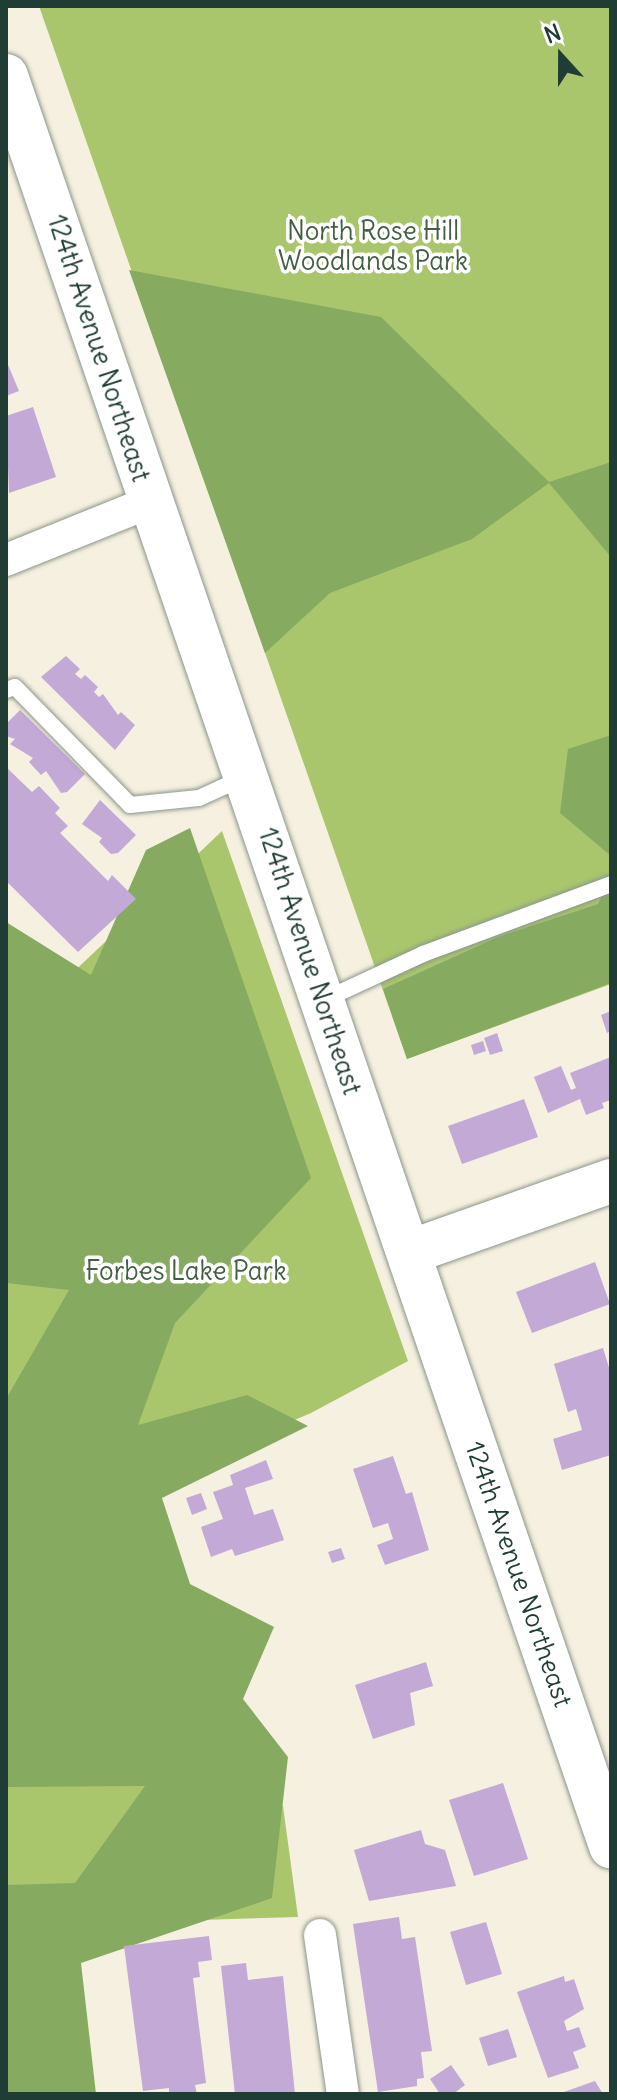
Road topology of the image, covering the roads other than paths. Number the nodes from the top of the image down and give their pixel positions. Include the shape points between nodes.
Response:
1 (6, 76) edge
2 (150, 502) junction
3 (6, 560) edge
4 (6, 690) edge
5 (249, 775) junction
6 (611, 884) edge
7 (322, 1001) junction
8 (611, 1181) edge
9 (410, 1252) junction
10 (611, 1846) edge
11 (320, 1935) dead end
12 (343, 2094) edge

1 - 2 main road, 124th Avenue Northeast via 91,314
2 - 3 street
2 - 5 main road, 124th Avenue Northeast
4 - 5 lane via 15,687 130,805 199,798
5 - 7 main road, 124th Avenue Northeast
6 - 7 lane via 423,954
7 - 9 main road, 124th Avenue Northeast
8 - 9 main road
9 - 10 main road, 124th Avenue Northeast
11 - 12 street

